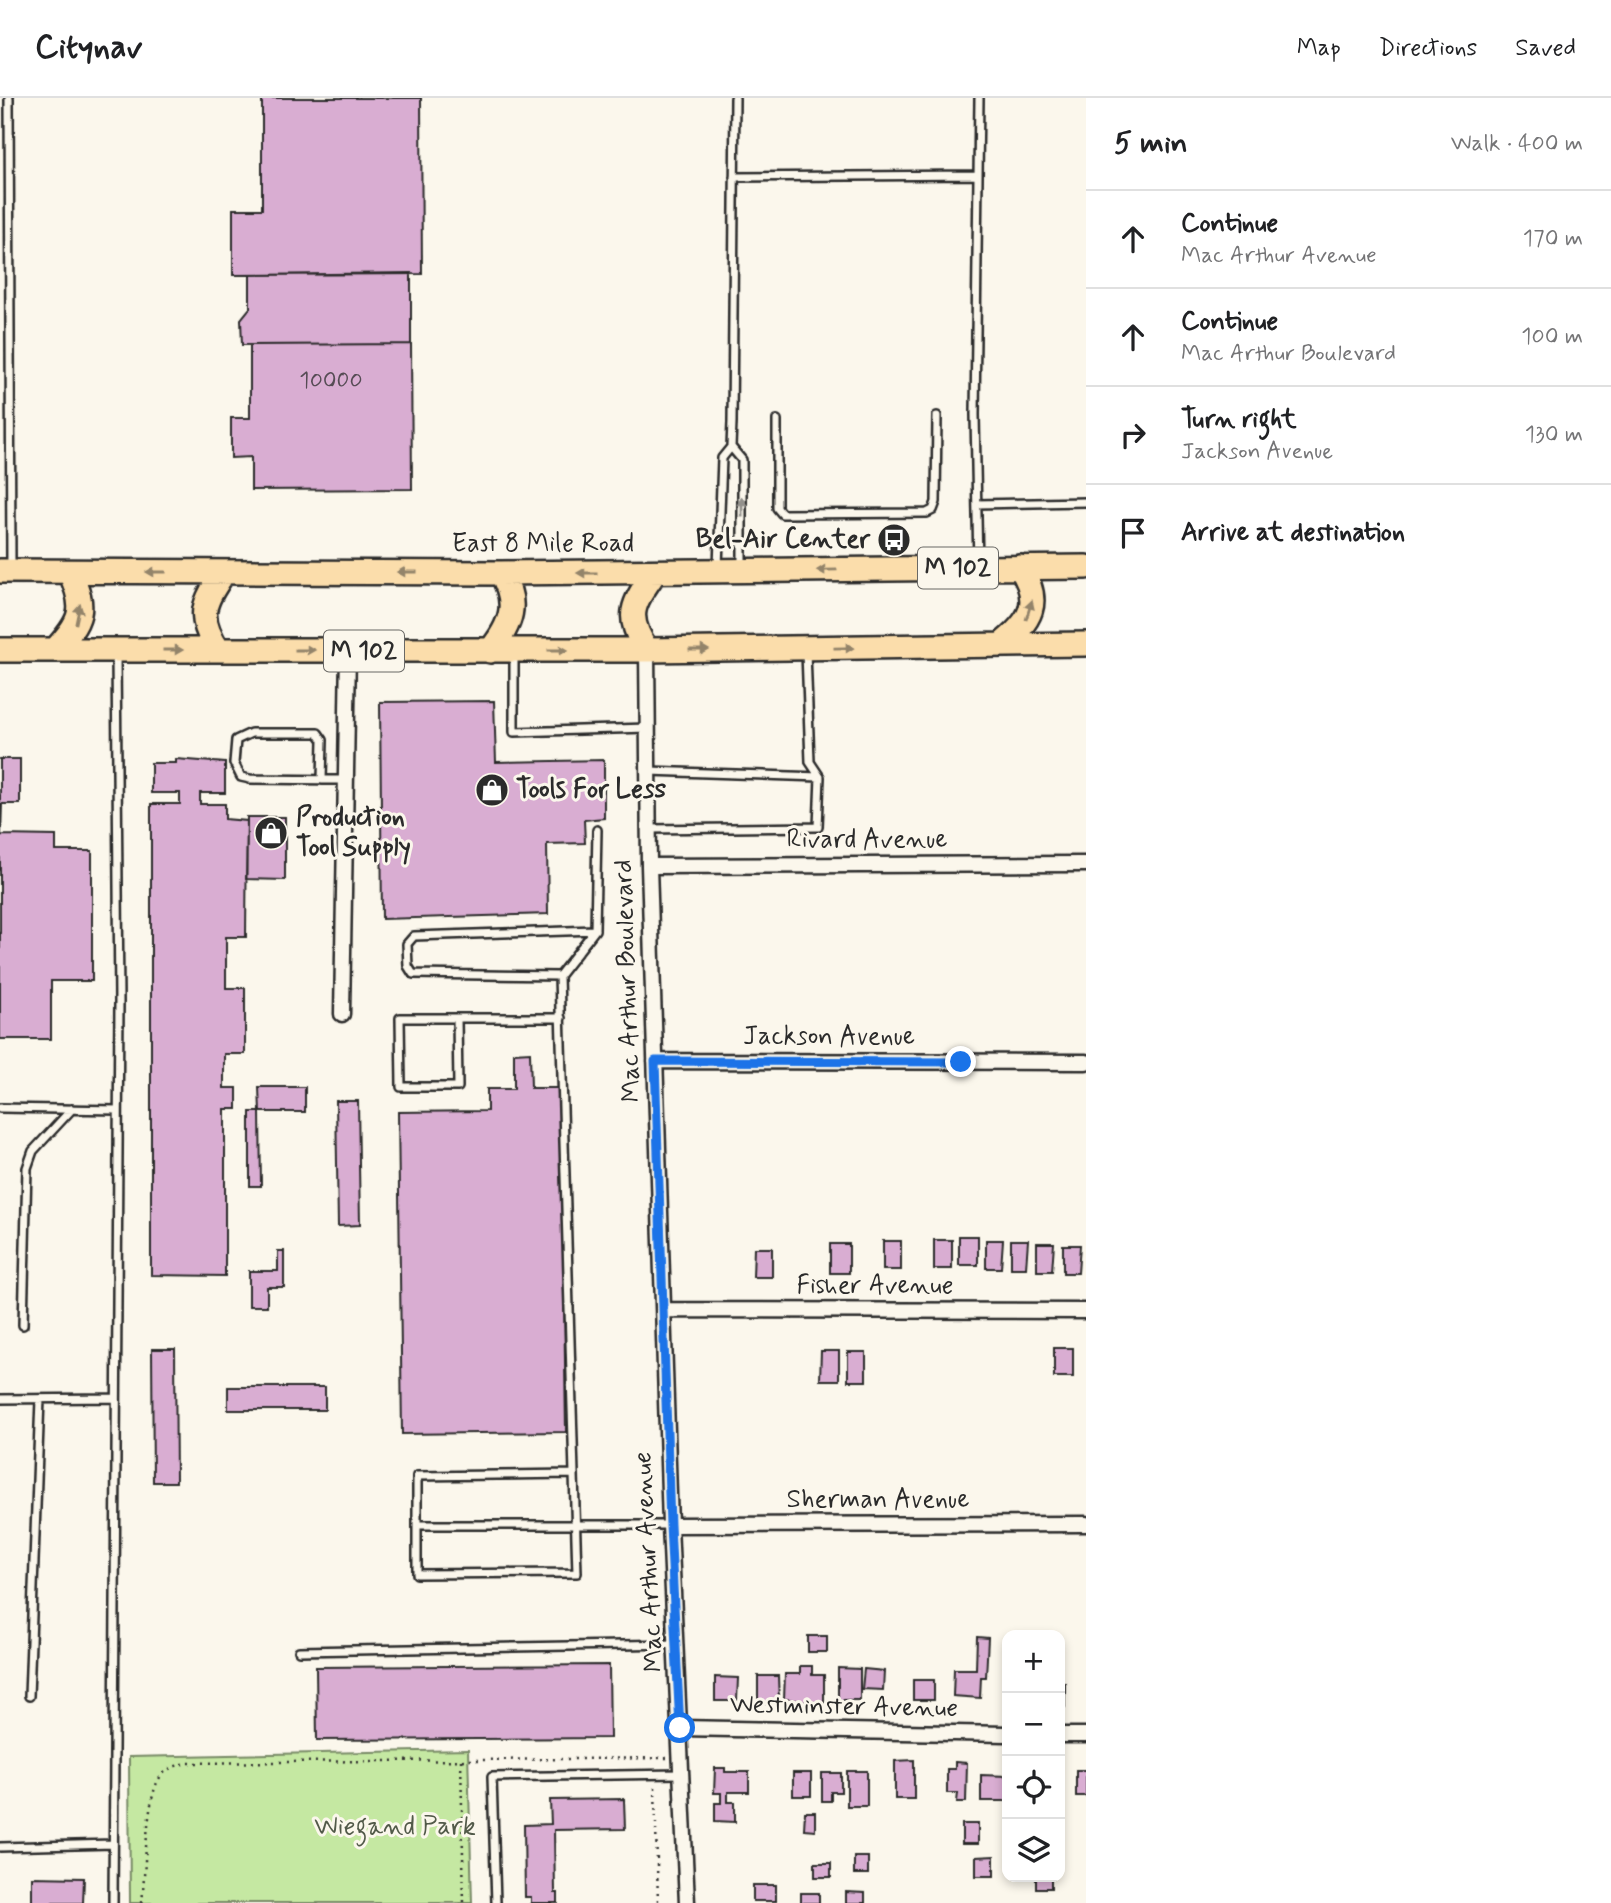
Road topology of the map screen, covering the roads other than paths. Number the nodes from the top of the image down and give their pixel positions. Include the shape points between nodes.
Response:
1 (9, 98) edge
2 (735, 98) edge
3 (979, 98) edge
4 (977, 175) junction
5 (734, 177) junction
6 (937, 416) dead end
7 (777, 420) dead end
8 (731, 447) junction
9 (1086, 502) edge
10 (977, 504) junction
11 (1020, 567) junction
12 (1086, 567) edge
13 (978, 568) junction
14 (743, 571) junction
15 (6, 572) edge
16 (71, 572) junction
17 (224, 572) junction
18 (655, 572) junction
19 (718, 572) junction
20 (501, 573) junction
21 (1086, 644) edge
22 (1001, 645) junction
23 (806, 648) junction
24 (0, 650) edge
25 (55, 650) junction
26 (116, 650) junction
27 (218, 650) junction
28 (647, 650) junction
29 (348, 651) junction
30 (490, 651) junction
31 (514, 651) junction
32 (648, 728) junction
33 (649, 771) junction
34 (820, 777) junction
35 (322, 780) junction
36 (346, 780) junction
37 (649, 828) junction
38 (597, 830) dead end
39 (1086, 864) edge
40 (649, 866) junction
41 (595, 930) junction
42 (559, 976) junction
43 (342, 1014) dead end
44 (457, 1018) junction
45 (561, 1018) junction
46 (655, 1061) junction
47 (1086, 1062) edge
48 (0, 1108) edge
49 (72, 1109) junction
50 (118, 1110) junction
51 (664, 1310) junction
52 (1086, 1311) edge
53 (23, 1325) dead end
54 (116, 1398) junction
55 (0, 1399) edge
56 (40, 1399) junction
57 (574, 1474) junction
58 (576, 1524) junction
59 (1086, 1524) edge
60 (418, 1525) junction
61 (670, 1525) junction
62 (677, 1644) junction
63 (299, 1651) dead end
64 (29, 1696) dead end
65 (680, 1728) junction
66 (1002, 1734) edge
67 (1065, 1735) edge
68 (1086, 1735) edge
69 (681, 1774) junction
70 (113, 1844) junction
71 (0, 1847) edge
72 (113, 1903) edge
73 (496, 1903) edge
74 (687, 1903) edge

1 - 15 lane
2 - 5 lane
3 - 4 lane
4 - 5 lane
4 - 10 lane
5 - 8 lane
6 - 7 lane via 936,502 926,513 782,513 777,508
14 -> 8 lane via 742,460
8 - 19 lane via 722,458
9 - 10 lane
10 - 13 lane
11 - 12 highway, East 8 Mile Road / M 102
11 - 13 highway, East 8 Mile Road / M 102
22 -> 11 highway via 1019,631 1031,610 1031,589
13 -> 14 highway, East 8 Mile Road / M 102
14 - 19 highway, East 8 Mile Road / M 102
15 - 16 highway, East 8 Mile Road / M 102
17 -> 16 highway, East 8 Mile Road / M 102
25 -> 16 highway via 74,630 81,610
20 -> 17 highway, East 8 Mile Road / M 102
17 - 27 highway via 204,607 205,626
18 - 19 highway, East 8 Mile Road / M 102
18 -> 20 highway, East 8 Mile Road / M 102
18 - 28 highway via 640,593 632,616
20 - 30 highway via 513,605 508,625
21 - 22 highway, M 102
23 -> 22 highway, M 102
28 -> 23 highway, M 102
23 - 34 lane via 810,762
24 - 25 highway, M 102
25 - 26 highway, M 102
26 -> 27 highway, M 102
26 - 50 lane
27 -> 29 highway, M 102
31 -> 28 highway, M 102
28 - 32 street, Mac Arthur Boulevard
29 - 30 highway, M 102
29 - 36 street
30 - 31 highway, M 102
31 - 32 lane via 514,732
32 - 33 street, Mac Arthur Boulevard
33 - 34 lane
33 - 37 street, Mac Arthur Boulevard
34 - 37 lane via 818,827
35 - 35 lane via 241,777 234,763 236,740 251,733 318,733 323,740
35 - 36 lane
36 - 43 street
37 - 40 street, Mac Arthur Boulevard
38 - 41 lane
39 - 40 street, Rivard Avenue
40 - 46 street, Mac Arthur Boulevard
41 - 42 lane
41 - 42 lane via 414,936 407,944 413,974
42 - 45 lane
44 - 44 lane via 400,1018 401,1087 458,1087
44 - 45 lane
45 - 57 lane
46 - 47 street, Jackson Avenue
46 - 51 street, Mac Arthur Boulevard
48 - 49 lane
49 - 50 lane
49 - 53 lane via 33,1151 27,1168
50 - 54 lane
51 - 52 street, Fisher Avenue
51 - 61 street, Mac Arthur Avenue
54 - 56 lane
54 - 70 lane
55 - 56 lane
56 - 64 lane
57 - 58 lane
57 - 60 lane via 417,1476
58 - 60 lane
58 - 60 lane via 577,1573 417,1574
58 - 61 lane
59 - 61 street, Sherman Avenue
61 - 62 street, Mac Arthur Avenue
62 - 63 lane
62 - 65 street, Mac Arthur Avenue
65 - 66 street, Westminster Avenue
65 - 69 street
67 - 68 street
69 - 73 lane via 492,1777
69 - 74 street
70 - 71 lane
70 - 72 lane

